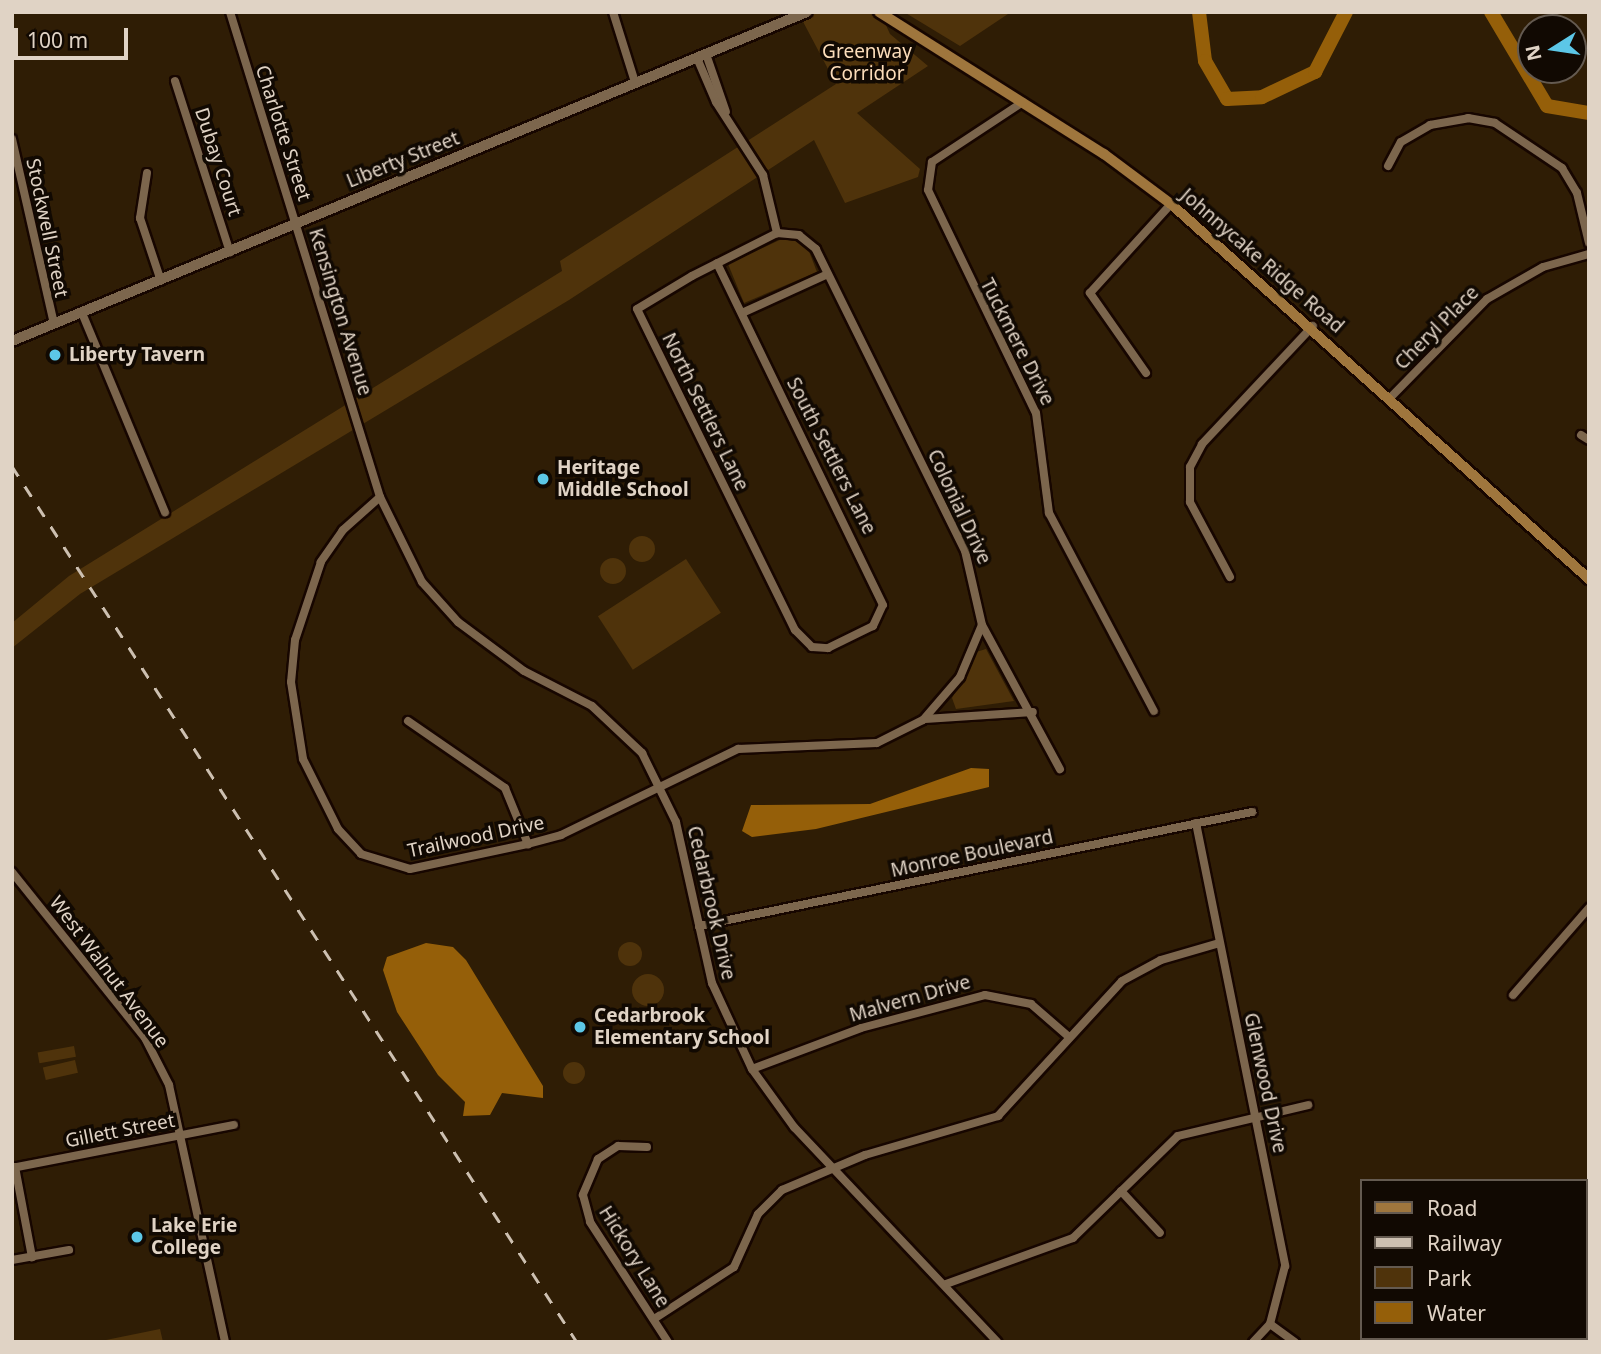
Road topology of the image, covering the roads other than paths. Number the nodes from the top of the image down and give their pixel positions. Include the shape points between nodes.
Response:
1 (230, 12) edge
2 (613, 12) edge
3 (807, 12) edge
4 (879, 12) edge
5 (702, 56) junction
6 (175, 81) dead end
7 (635, 82) junction
8 (1023, 102) junction
9 (12, 139) edge
10 (1388, 166) dead end
11 (147, 173) dead end
12 (1171, 204) junction
13 (295, 223) junction
14 (778, 233) junction
15 (1589, 243) edge
16 (230, 252) junction
17 (1589, 254) edge
18 (717, 263) junction
19 (828, 274) junction
20 (161, 281) junction
21 (82, 313) junction
22 (742, 313) junction
23 (54, 324) junction
24 (1313, 326) junction
25 (12, 341) edge
26 (1146, 373) dead end
27 (1389, 399) junction
28 (380, 497) junction
29 (165, 512) dead end
30 (1230, 577) dead end
31 (1589, 579) edge
32 (982, 625) junction
33 (834, 645) joint
34 (1154, 711) dead end
35 (1033, 712) junction
36 (923, 720) junction
37 (408, 721) dead end
38 (1060, 769) dead end
39 (660, 783) junction
40 (1252, 813) dead end
41 (1196, 823) junction
42 (528, 844) junction
43 (12, 872) edge
44 (1589, 908) edge
45 (699, 926) junction
46 (1219, 943) junction
47 (1513, 995) dead end
48 (1069, 1037) junction
49 (752, 1069) junction
50 (1308, 1105) dead end
51 (1256, 1115) junction
52 (234, 1125) dead end
53 (179, 1135) junction
54 (647, 1147) dead end
55 (14, 1168) edge
56 (838, 1168) junction
57 (1121, 1191) junction
58 (1160, 1233) dead end
59 (69, 1250) dead end
60 (32, 1257) junction
61 (12, 1260) edge
62 (946, 1284) junction
63 (654, 1319) junction
64 (1270, 1324) junction
65 (225, 1342) edge
66 (668, 1342) edge
67 (997, 1342) edge
68 (1253, 1342) edge
69 (1295, 1342) edge

1 - 13 street, Charlotte Street
2 - 7 street
3 - 5 street, Liberty Street
4 - 8 main road, Johnnycake Ridge Road
5 - 7 street, Liberty Street
5 - 14 street via 726,115 757,163
6 - 16 street, Dubay Court
7 - 13 street, Liberty Street
8 - 12 main road, Johnnycake Ridge Road
8 - 34 street, Tuckmere Drive via 932,162 928,190 1036,413 1049,513
9 - 23 street, Stockwell Street
10 - 15 street via 1401,142 1430,125 1468,118 1495,123 1562,168 1577,193
11 - 20 street via 140,218
12 - 24 main road, Johnnycake Ridge Road
12 - 26 street via 1090,293
13 - 16 street, Liberty Street
13 - 28 street, Kensington Avenue
14 - 18 street, North Settlers Lane
14 - 19 street, Colonial Drive via 808,240
16 - 20 street, Liberty Street
17 - 27 street, Cheryl Place via 1543,267 1488,299
18 - 22 street, South Settlers Lane
18 - 33 street, North Settlers Lane via 638,309 795,630 812,647
19 - 22 street
19 - 32 street, Colonial Drive via 965,551
20 - 21 street, Liberty Street
21 - 23 street, Liberty Street
21 - 29 street
22 - 33 street, South Settlers Lane via 879,588 880,618
23 - 25 street, Liberty Street
24 - 27 main road, Johnnycake Ridge Road
24 - 30 street via 1202,444 1190,467 1190,502
27 - 31 main road, Johnnycake Ridge Road
28 - 39 street, Cedarbrook Drive via 422,582 458,622 524,671 612,721
28 - 42 street, Trailwood Drive via 342,530 321,562 295,640 294,722 318,796 361,854 390,868
32 - 35 street, Colonial Drive
32 - 36 street via 960,677
35 - 36 street
35 - 38 street, Colonial Drive
36 - 39 street via 894,737 853,748 742,748
37 - 42 street via 505,789
39 - 42 street, Trailwood Drive via 561,835
39 - 45 street, Cedarbrook Drive via 676,822
40 - 41 street, Monroe Boulevard
41 - 45 street, Monroe Boulevard
41 - 46 street, Glenwood Drive
43 - 53 street, West Walnut Avenue via 145,1038 169,1085
44 - 47 street
45 - 49 street, Cedarbrook Drive via 712,983
46 - 48 street via 1161,960 1122,981
46 - 51 street, Glenwood Drive
48 - 49 street, Malvern Drive via 1031,1004 985,995 861,1028
48 - 56 street via 1029,1090 998,1116
49 - 56 street, Cedarbrook Drive via 794,1127
50 - 51 street
51 - 57 street via 1178,1136
51 - 64 street, Glenwood Drive via 1285,1266
52 - 53 street, Gillett Street
53 - 55 street, Gillett Street
53 - 65 street, West Walnut Avenue
54 - 63 street, Hickory Lane via 618,1146 598,1159 583,1195 590,1222
55 - 60 street
56 - 62 street, Cedarbrook Drive
56 - 63 street via 772,1196 734,1267
57 - 58 street
57 - 62 street via 1101,1217 1063,1244
59 - 60 street
60 - 61 street
62 - 67 street, Cedarbrook Drive
63 - 66 street, Hickory Lane
64 - 68 street, Glenwood Drive
64 - 69 street

